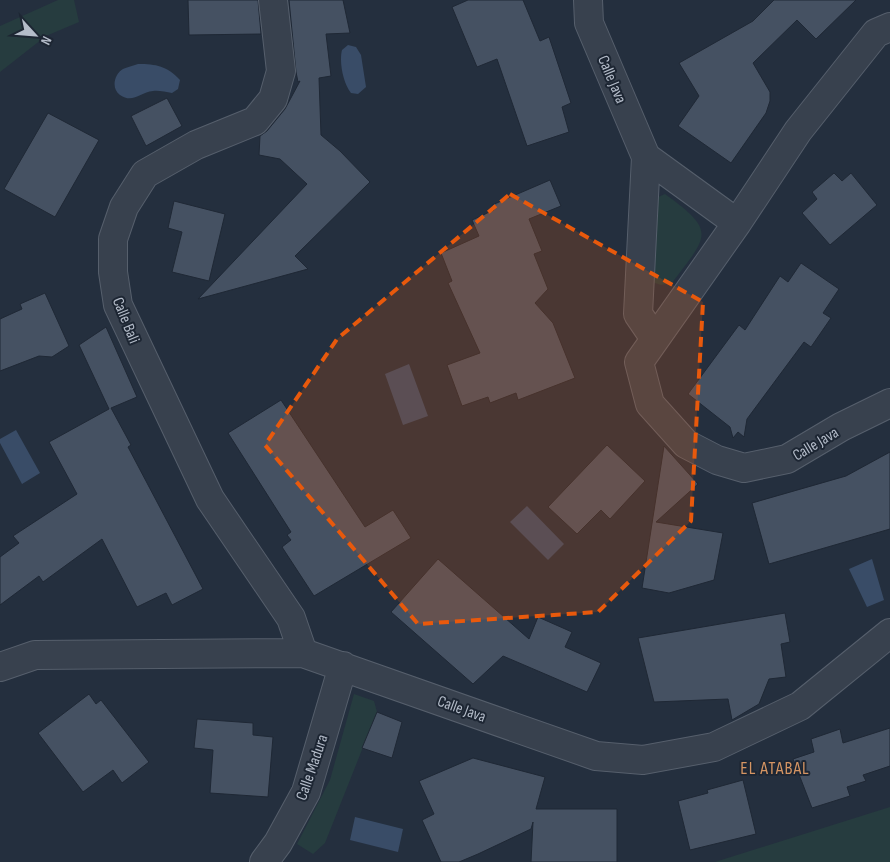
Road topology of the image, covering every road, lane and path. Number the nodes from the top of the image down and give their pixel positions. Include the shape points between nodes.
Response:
1 (273, 0) edge
2 (588, 0) edge
3 (890, 27) edge
4 (646, 157) junction
5 (736, 223) junction
6 (655, 339) junction
7 (890, 403) edge
8 (890, 634) edge
9 (303, 653) junction
10 (343, 666) junction
11 (0, 667) edge
12 (264, 862) edge

1 - 9 street, Calle Bali via 280,71 273,99 254,121 196,145 145,174 124,207 113,239 113,272 118,305 210,499 291,618
2 - 4 street, Calle Java via 589,23
3 - 5 street, Calle Java via 876,33 798,131
4 - 5 street
4 - 6 street, Calle Java via 638,314
5 - 6 street, Calle Java
6 - 7 street, Calle Java via 639,362 650,404 686,444 716,460 744,468 787,460 841,427
8 - 10 street, Calle Java via 800,706 714,747 644,760 596,756
9 - 10 street, Calle Java
9 - 11 street, Calle Java via 35,655
10 - 12 street, Calle Madura via 306,792

